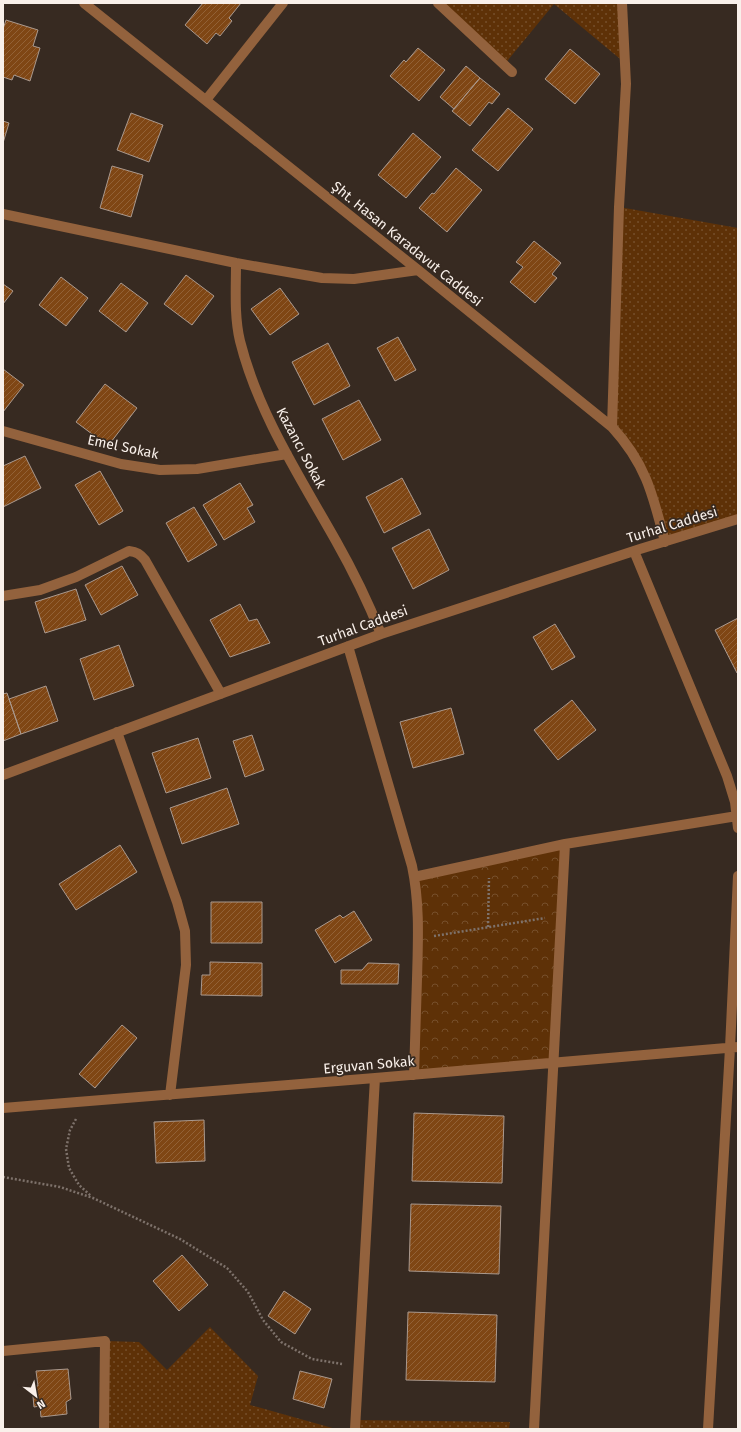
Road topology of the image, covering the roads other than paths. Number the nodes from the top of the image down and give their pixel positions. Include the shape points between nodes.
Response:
1 (84, 3) edge
2 (283, 3) edge
3 (438, 3) edge
4 (622, 3) edge
5 (512, 72) dead end
6 (206, 100) junction
7 (3, 214) edge
8 (236, 263) junction
9 (418, 270) junction
10 (612, 427) junction
11 (3, 431) edge
12 (287, 454) junction
13 (738, 519) edge
14 (665, 542) junction
15 (634, 551) junction
16 (3, 596) edge
17 (382, 634) junction
18 (348, 646) junction
19 (221, 694) junction
20 (117, 732) junction
21 (3, 775) edge
22 (737, 816) junction
23 (738, 828) edge
24 (565, 844) junction
25 (738, 876) edge
26 (414, 877) junction
27 (734, 1047) edge
28 (554, 1063) junction
29 (414, 1075) junction
30 (375, 1078) junction
31 (170, 1095) junction
32 (3, 1108) edge
33 (3, 1351) edge
34 (104, 1429) edge
35 (355, 1429) edge
36 (534, 1429) edge
37 (708, 1429) edge

1 - 6 street, Şht. Hasan Karadavut Caddesi
2 - 6 street
3 - 5 street
4 - 10 street via 626,84
6 - 9 street, Şht. Hasan Karadavut Caddesi
7 - 8 street
8 - 9 street via 322,278 354,279
8 - 12 street, Kazancı Sokak via 236,320 240,341 258,394
9 - 10 street, Şht. Hasan Karadavut Caddesi
10 - 14 street, Şht. Hasan Karadavut Caddesi via 641,466 653,496
11 - 12 street, Emel Sokak via 121,464 160,470 197,469
12 - 17 street, Kazancı Sokak via 337,542
13 - 14 street, Turhal Caddesi
14 - 15 street, Turhal Caddesi
15 - 17 street, Turhal Caddesi
15 - 22 street via 727,776
16 - 19 street via 40,590 76,578 129,551 136,552 145,560
17 - 18 street, Turhal Caddesi
18 - 19 street, Turhal Caddesi
18 - 26 street
19 - 20 street, Turhal Caddesi
20 - 21 street, Turhal Caddesi
20 - 31 street via 185,931 186,965
22 - 23 street
22 - 24 street
24 - 26 street
24 - 28 street
25 - 27 street
26 - 29 street via 418,910
27 - 28 street, Erguvan Sokak
27 - 37 street
28 - 29 street, Erguvan Sokak
28 - 36 street
29 - 30 street, Erguvan Sokak
30 - 31 street, Erguvan Sokak
30 - 35 street
31 - 32 street, Erguvan Sokak
33 - 34 street via 105,1342

